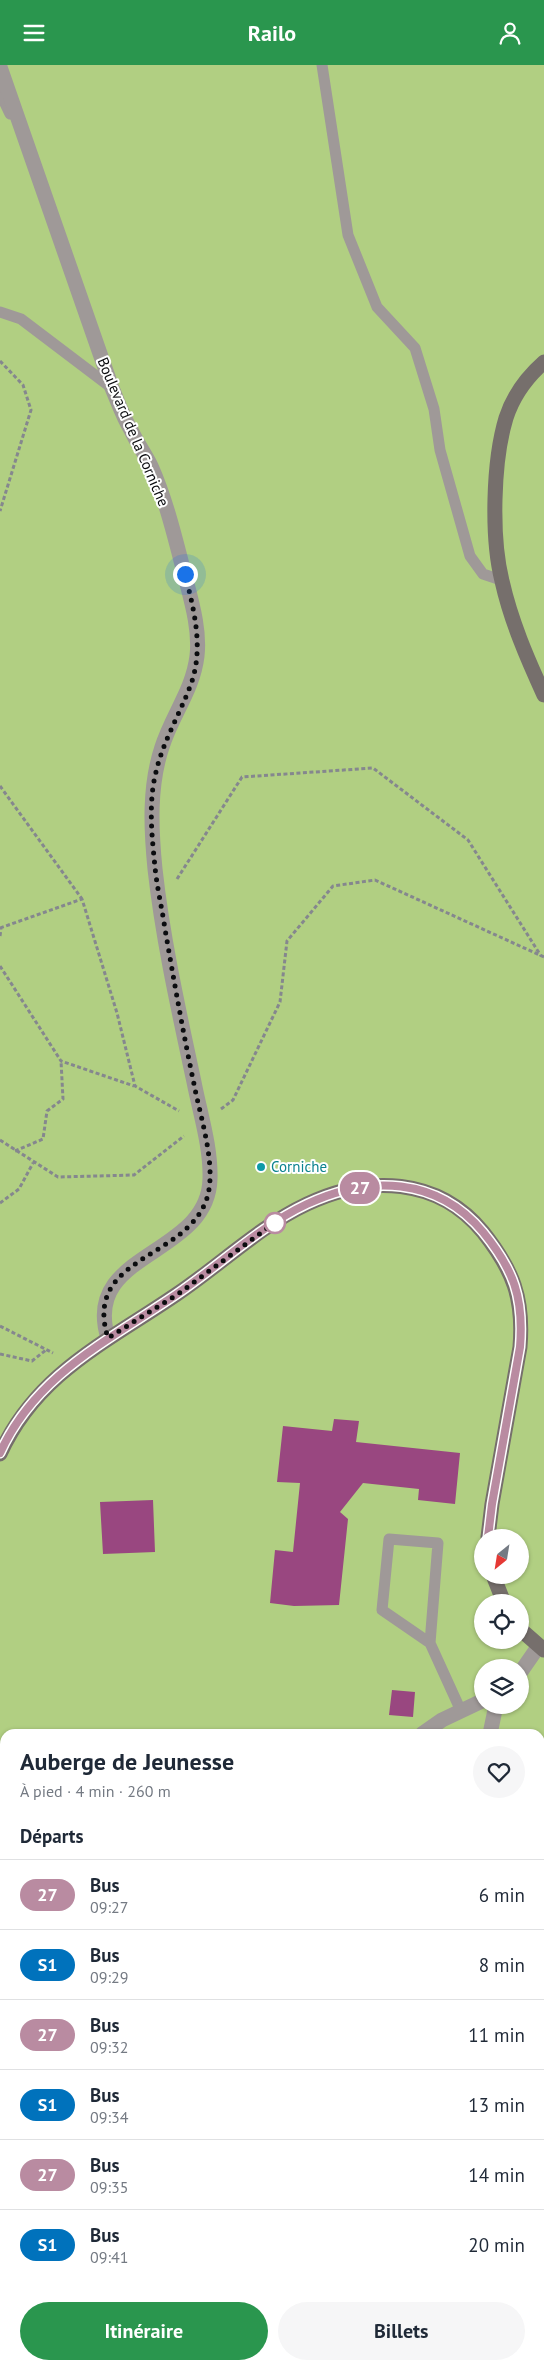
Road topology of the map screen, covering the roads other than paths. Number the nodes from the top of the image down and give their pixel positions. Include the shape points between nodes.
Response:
1 (322, 65) edge
2 (0, 67) edge
3 (0, 93) edge
4 (36, 167) junction
5 (0, 312) edge
6 (544, 362) edge
7 (112, 388) junction
8 (501, 580) junction
9 (544, 695) edge
10 (108, 1338) junction
11 (0, 1453) edge
12 (489, 1529) edge
13 (529, 1638) edge
14 (430, 1643) junction
15 (541, 1649) edge
16 (529, 1663) edge
17 (474, 1705) edge
18 (461, 1711) junction
19 (494, 1714) edge
20 (429, 1729) edge
21 (491, 1729) edge

1 - 8 lane via 348,235 377,307 415,349 434,409 440,450 470,556 482,574
2 - 4 street, Boulevard de la Corniche
3 - 4 lane
4 - 7 street, Boulevard de la Corniche
5 - 7 lane via 20,319
6 - 8 main road via 519,390 506,417 500,444 496,510
7 - 10 street, Boulevard de la Corniche via 152,468 172,525 193,607 198,653 192,682 163,745 155,775 152,814 155,870 210,1179 207,1199 197,1217 176,1236 133,1264 110,1289 103,1305 103,1324
8 - 9 main road via 512,618
10 - 11 main road via 45,1388 22,1412
10 - 12 main road via 178,1294 277,1221 307,1204 340,1192 396,1184 424,1190 475,1223 494,1247 518,1293 522,1321 515,1380
13 - 15 main road
14 - 14 lane via 438,1543 388,1539 382,1610
14 - 18 lane
15 - 16 street
17 - 18 street
18 - 20 street
19 - 21 street

